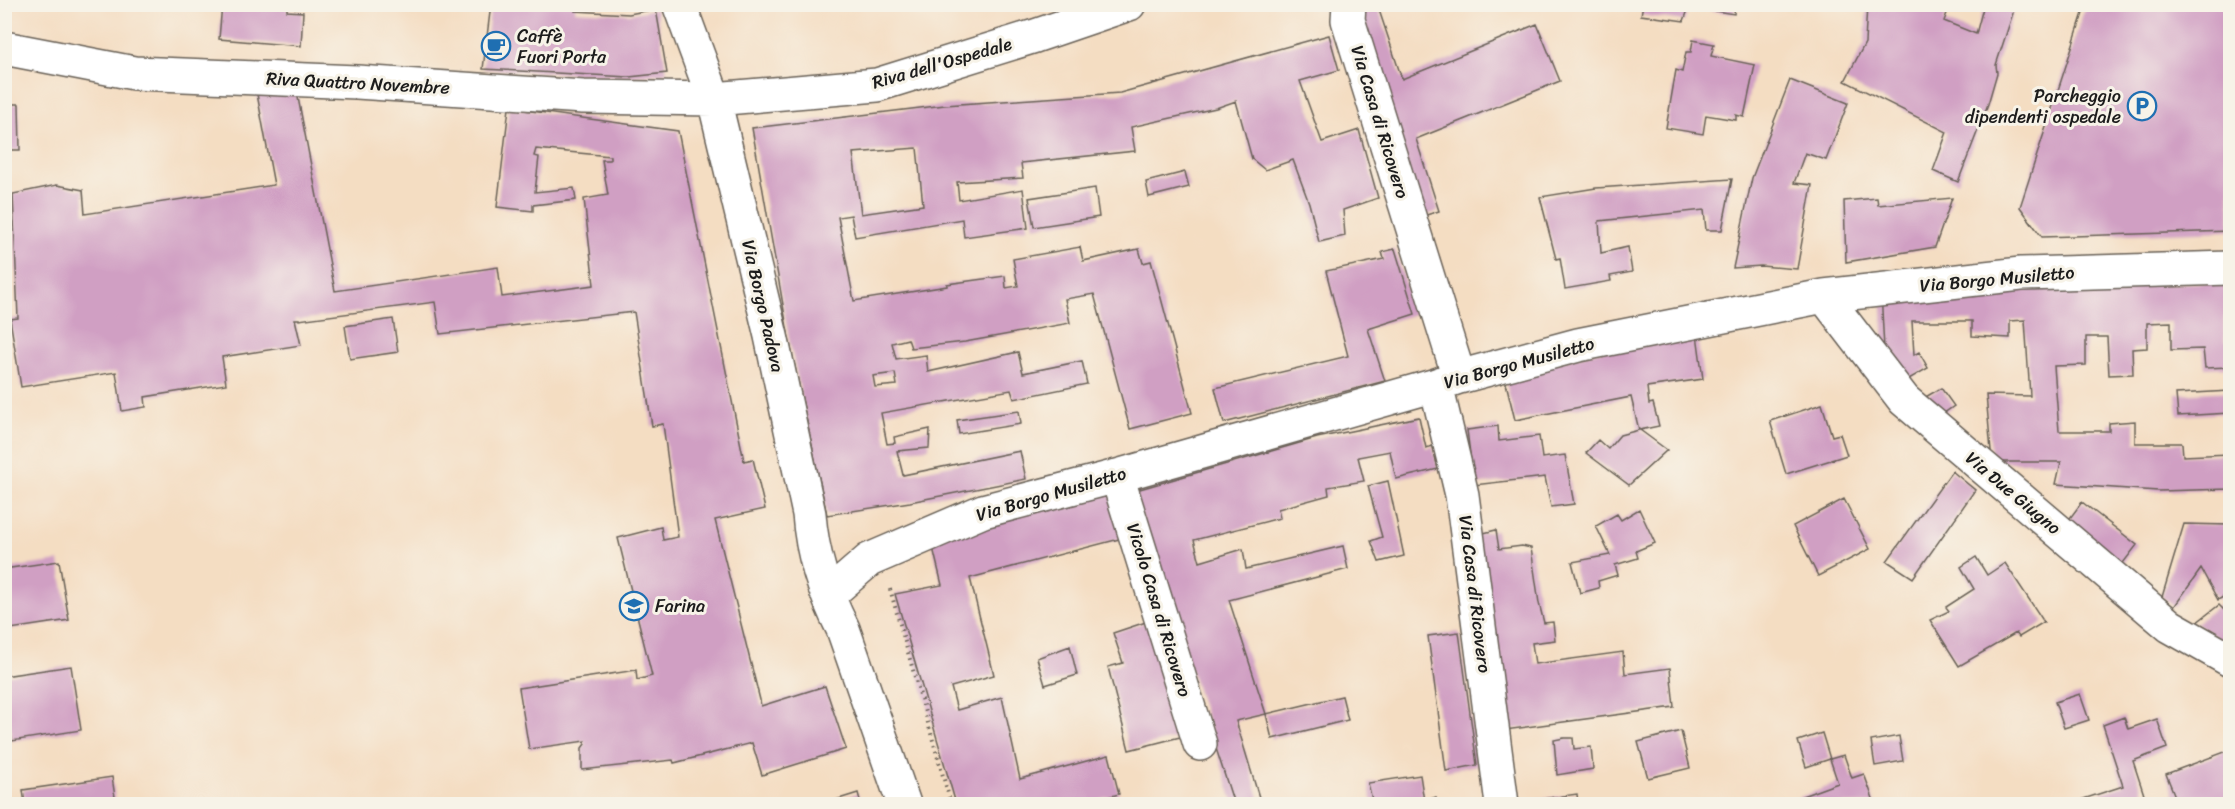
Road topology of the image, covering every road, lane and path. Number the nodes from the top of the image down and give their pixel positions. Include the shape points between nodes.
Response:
1 (679, 4) edge
2 (1129, 4) edge
3 (1349, 4) edge
4 (4, 48) edge
5 (714, 99) junction
6 (2230, 268) edge
7 (1824, 296) junction
8 (1447, 381) junction
9 (1117, 476) junction
10 (809, 514) junction
11 (839, 586) junction
12 (843, 629) junction
13 (2230, 660) edge
14 (1200, 744) dead end
15 (904, 804) edge
16 (1502, 804) edge

1 - 5 street, Via Borgo Padova
2 - 5 street, Riva dell'Ospedale via 877,85
3 - 8 street, Via Casa di Ricovero via 1348,20
4 - 5 street, Riva Quattro Novembre via 134,73 583,97
5 - 10 street, Via Borgo Padova
6 - 7 street, Via Borgo Musiletto via 2021,274
7 - 8 street, Via Borgo Musiletto via 1578,345
7 - 13 street, Via Due Giugno via 1904,400 2170,626
8 - 9 street, Via Borgo Musiletto
8 - 16 street, Via Casa di Ricovero
9 - 11 street, Via Borgo Musiletto via 983,511 869,560
9 - 14 street, Vicolo Casa di Ricovero
10 - 11 street, Via Borgo Padova via 822,534
10 - 12 street, Via Borgo Padova via 811,537 830,604
11 - 12 street, Via Borgo Padova
12 - 15 street, Via Borgo Padova

